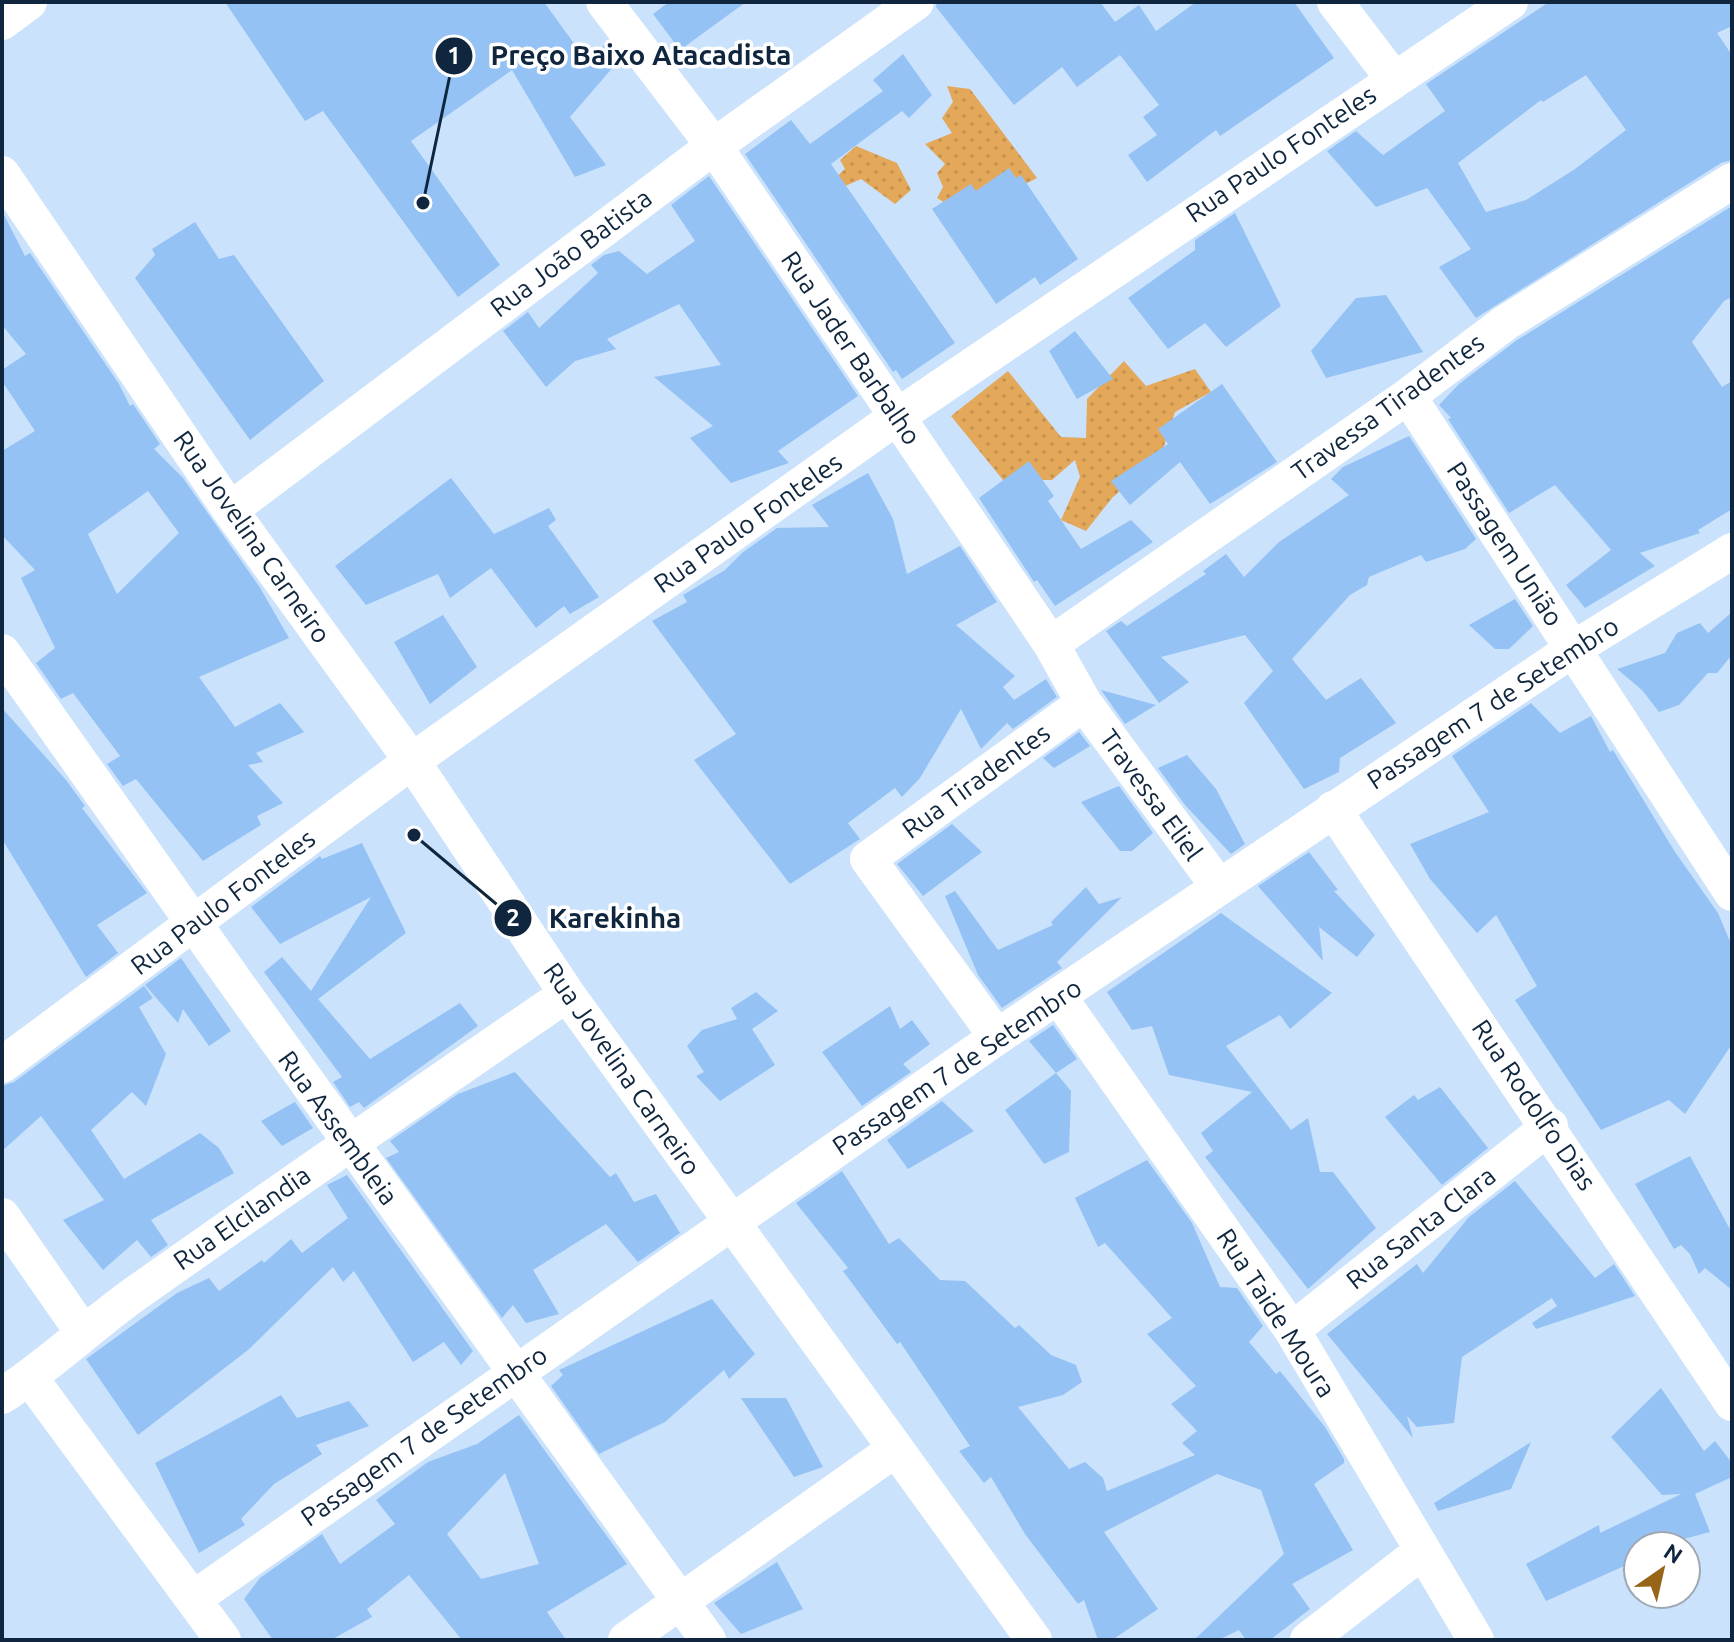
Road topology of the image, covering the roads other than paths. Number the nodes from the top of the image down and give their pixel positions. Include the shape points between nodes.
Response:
1 (29, 2) edge
2 (604, 2) edge
3 (916, 2) edge
4 (1335, 2) edge
5 (1510, 2) edge
6 (2, 22) edge
7 (1393, 78) junction
8 (714, 146) junction
9 (2, 174) edge
10 (1732, 181) edge
11 (1408, 396) junction
12 (898, 416) junction
13 (230, 510) junction
14 (1732, 551) edge
15 (1051, 644) junction
16 (1573, 649) junction
17 (2, 652) edge
18 (1084, 703) junction
19 (412, 761) junction
20 (1333, 809) junction
21 (1219, 887) junction
22 (1732, 893) edge
23 (193, 923) junction
24 (567, 994) junction
25 (1059, 997) junction
26 (997, 1037) junction
27 (2, 1065) edge
28 (1550, 1126) junction
29 (348, 1144) junction
30 (2, 1216) edge
31 (731, 1222) junction
32 (1292, 1330) junction
33 (82, 1331) junction
34 (516, 1370) junction
35 (16, 1387) edge
36 (1732, 1403) edge
37 (894, 1450) junction
38 (1421, 1552) junction
39 (193, 1599) junction
40 (679, 1600) junction
41 (220, 1639) edge
42 (626, 1640) edge
43 (708, 1640) edge
44 (1034, 1640) edge
45 (1308, 1640) edge
46 (1476, 1640) edge

1 - 6 street
2 - 8 street, Rua Jader Barbalho
3 - 8 street, Rua João Batista
4 - 7 street
5 - 7 street, Rua Paulo Fonteles
7 - 12 street, Rua Paulo Fonteles
8 - 12 street, Rua Jader Barbalho
8 - 13 street, Rua João Batista
9 - 13 street, Rua Jovelina Carneiro
10 - 11 street, Travessa Tiradentes via 1505,323
11 - 15 street, Travessa Tiradentes
11 - 16 street, Passagem União
12 - 15 street, Rua Jader Barbalho
12 - 19 street, Rua Paulo Fonteles
13 - 19 street, Rua Jovelina Carneiro
14 - 16 street, Passagem 7 de Setembro
15 - 18 street, Rua Jader Barbalho
16 - 20 street, Passagem 7 de Setembro
16 - 22 street, Passagem União
17 - 23 street, Rua Assembleia
18 - 21 street, Travessa Eliel
18 - 26 street, Rua Tiradentes via 868,859
19 - 23 street, Rua Paulo Fonteles
19 - 24 street, Rua Jovelina Carneiro
20 - 21 street, Passagem 7 de Setembro
20 - 28 street, Rua Rodolfo Dias
21 - 25 street, Passagem 7 de Setembro
23 - 27 street, Rua Paulo Fonteles
23 - 29 street, Rua Assembleia
24 - 29 street, Rua Elcilandia
24 - 31 street, Rua Jovelina Carneiro
25 - 26 street, Passagem 7 de Setembro
25 - 32 street, Rua Taide Moura
26 - 31 street, Passagem 7 de Setembro
28 - 32 street, Rua Santa Clara
28 - 36 street, Rua Rodolfo Dias
29 - 33 street, Rua Elcilandia
29 - 34 street, Rua Assembleia
30 - 33 street
31 - 34 street, Passagem 7 de Setembro
31 - 37 street, Rua Jovelina Carneiro
32 - 38 street, Rua Taide Moura
33 - 35 street, Rua Elcilandia
34 - 39 street, Passagem 7 de Setembro
34 - 40 street, Rua Assembleia
35 - 39 street
37 - 40 street
37 - 44 street, Rua Jovelina Carneiro
38 - 45 street
38 - 46 street, Rua Taide Moura
39 - 41 street
40 - 42 street
40 - 43 street, Rua Assembleia

